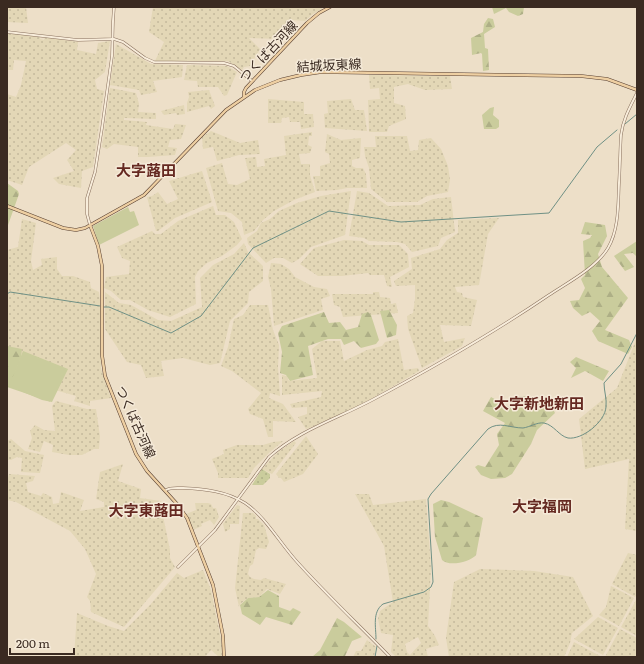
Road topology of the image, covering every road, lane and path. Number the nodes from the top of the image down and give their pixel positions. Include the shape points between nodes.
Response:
1 (114, 7) edge
2 (330, 7) edge
3 (7, 32) edge
4 (112, 39) junction
5 (252, 81) junction
6 (637, 90) edge
7 (637, 93) edge
8 (244, 97) junction
9 (7, 206) edge
10 (90, 225) junction
11 (166, 490) junction
12 (238, 499) junction
13 (198, 548) junction
14 (178, 567) dead end
15 (224, 657) edge
16 (390, 657) edge

1 - 4 street
2 - 5 main road, つくば古河線 via 307,23
3 - 4 street via 78,40
4 - 5 street via 123,42 154,62 229,64
4 - 10 street via 112,56 95,172 87,198
5 - 8 main road, つくば古河線 via 245,90
6 - 8 main road, 結城坂東線 via 607,79 581,76 321,72 280,80
7 - 12 street via 622,124 618,214 608,248 602,256 586,271 432,368 288,441 269,457
8 - 10 main road, 結城坂東線 via 217,118 148,191
9 - 10 main road, 結城坂東線 via 67,229 78,230
10 - 11 main road, つくば古河線 via 102,266 102,356 106,376 136,454
11 - 12 street via 202,489 224,493
11 - 13 main road, つくば古河線 via 184,514
12 - 13 street
12 - 16 street via 257,512 298,563
13 - 14 street
13 - 15 main road, つくば古河線 via 213,585 223,636

